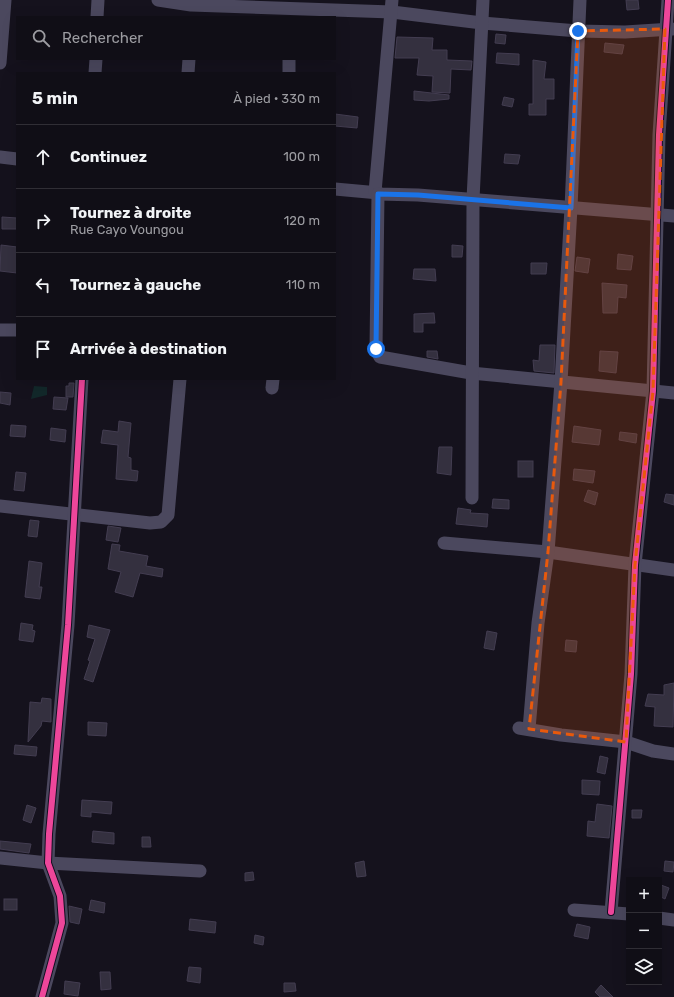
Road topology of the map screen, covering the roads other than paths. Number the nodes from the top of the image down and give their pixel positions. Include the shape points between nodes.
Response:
1 (5, 0) edge
2 (98, 0) edge
3 (158, 0) edge
4 (483, 0) edge
5 (580, 0) edge
6 (668, 0) edge
7 (392, 6) edge
8 (191, 7) edge
9 (289, 8) edge
10 (97, 16) edge
11 (482, 23) junction
12 (670, 29) edge
13 (578, 31) junction
14 (96, 60) edge
15 (189, 60) edge
16 (289, 60) edge
17 (0, 63) edge
18 (96, 72) edge
19 (188, 72) edge
20 (289, 72) edge
21 (0, 157) edge
22 (16, 160) edge
23 (336, 189) edge
24 (376, 193) junction
25 (473, 200) junction
26 (571, 208) junction
27 (657, 216) junction
28 (674, 216) edge
29 (0, 330) edge
30 (16, 330) edge
31 (471, 372) junction
32 (82, 380) edge
33 (180, 380) edge
34 (561, 382) junction
35 (653, 391) junction
36 (674, 393) edge
37 (472, 498) dead end
38 (0, 506) edge
39 (74, 516) junction
40 (444, 543) dead end
41 (548, 552) junction
42 (635, 565) junction
43 (674, 570) edge
44 (626, 742) junction
45 (674, 754) edge
46 (0, 858) edge
47 (48, 863) junction
48 (200, 871) dead end
49 (574, 910) dead end
50 (610, 912) junction
51 (626, 914) edge
52 (662, 918) edge
53 (674, 920) edge
54 (42, 997) edge

1 - 17 street
2 - 10 street
3 - 8 street
4 - 11 street
5 - 13 street
6 - 12 street
7 - 9 street
7 - 11 street
7 - 24 street
8 - 9 street
11 - 13 street
11 - 25 street
12 - 13 street via 625,32
12 - 27 street
13 - 26 street
14 - 18 street
15 - 19 street
16 - 20 street
21 - 22 street
23 - 24 street
24 - 25 street
24 - 31 street via 376,349 380,357
25 - 26 street
25 - 31 street
26 - 27 street
26 - 34 street
27 - 28 street
27 - 35 street
29 - 30 street
31 - 34 street
31 - 37 street
32 - 39 street
33 - 39 street via 168,514 161,522
34 - 35 street
34 - 41 street
35 - 36 street
35 - 42 street
38 - 39 street
39 - 47 street via 68,625
40 - 41 street
41 - 42 street
41 - 44 street via 524,728
42 - 43 street
42 - 44 street
44 - 45 street via 653,751
44 - 50 street
46 - 47 street
47 - 48 street
47 - 54 street via 60,896 62,923
49 - 50 street
50 - 51 street
52 - 53 street

